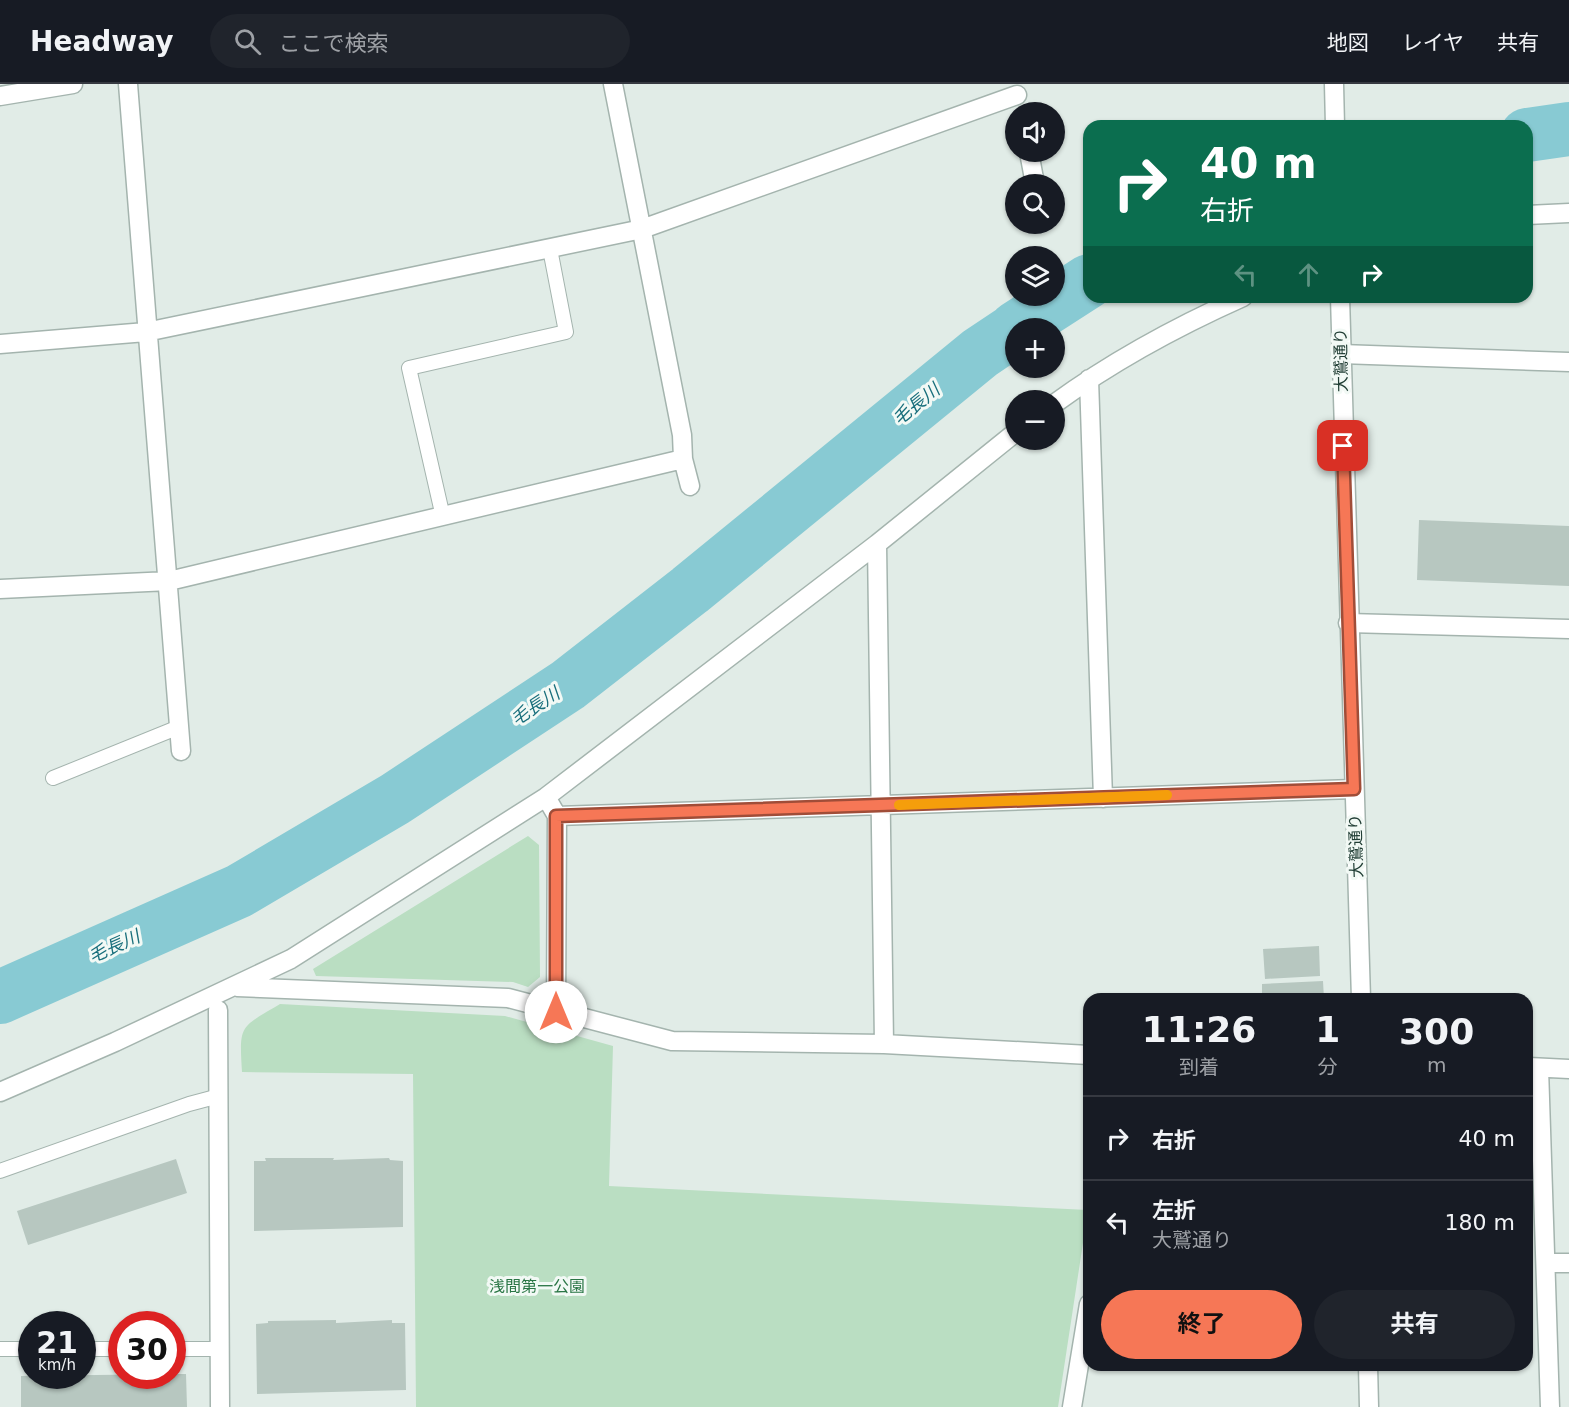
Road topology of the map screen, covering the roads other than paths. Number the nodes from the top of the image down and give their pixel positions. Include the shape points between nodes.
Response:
1 (73, 84) edge
2 (128, 84) edge
3 (613, 84) edge
4 (1334, 92) edge
5 (0, 96) edge
6 (1017, 97) edge
7 (1335, 120) edge
8 (1569, 213) edge
9 (1533, 215) edge
10 (642, 229) junction
11 (550, 249) junction
12 (1231, 303) edge
13 (1340, 303) edge
14 (146, 332) junction
15 (0, 344) edge
16 (1341, 354) junction
17 (1569, 362) edge
18 (1089, 379) junction
19 (1065, 396) edge
20 (1005, 441) edge
21 (682, 459) junction
22 (690, 486) dead end
23 (442, 517) junction
24 (877, 544) junction
25 (169, 581) junction
26 (0, 589) edge
27 (1348, 623) junction
28 (1569, 629) edge
29 (179, 727) junction
30 (181, 751) dead end
31 (53, 778) dead end
32 (1354, 789) junction
33 (546, 797) junction
34 (1103, 798) junction
35 (879, 806) junction
36 (556, 816) junction
37 (235, 987) junction
38 (1361, 993) edge
39 (218, 1002) junction
40 (556, 1012) junction
41 (884, 1044) junction
42 (1083, 1055) edge
43 (1533, 1068) edge
44 (1569, 1069) edge
45 (0, 1092) edge
46 (219, 1096) junction
47 (0, 1172) edge
48 (1546, 1263) junction
49 (1569, 1263) edge
50 (1083, 1340) edge
51 (18, 1349) edge
52 (186, 1349) edge
53 (220, 1349) junction
54 (0, 1350) edge
55 (1368, 1371) edge
56 (220, 1407) edge
57 (1072, 1407) edge
58 (1369, 1407) edge
59 (1550, 1407) edge

1 - 5 street
2 - 14 street
3 - 10 street
4 - 7 street
6 - 10 street
8 - 9 street
10 - 11 street
10 - 21 street via 682,435
11 - 14 street
11 - 23 lane via 566,332 409,368
12 - 18 street
13 - 16 street, 大鷲通り
14 - 15 street
14 - 25 street
16 - 17 street
16 - 27 street, 大鷲通り
18 - 19 street
18 - 34 street
20 - 24 street
21 - 22 street
21 - 23 street
23 - 25 street
24 - 33 street
24 - 35 street
25 - 26 street
25 - 29 street
27 - 28 street
27 - 32 street, 大鷲通り
29 - 30 street
29 - 31 lane
32 - 34 street
32 - 38 street, 大鷲通り
33 - 36 street
33 - 37 street via 291,959
34 - 35 street
35 - 36 street
35 - 41 street
36 - 40 street
37 - 39 street
37 - 40 street via 508,998
39 - 45 street
39 - 46 street
40 - 41 street via 672,1041
41 - 42 street
43 - 44 street
43 - 48 street
46 - 47 lane
46 - 53 street
48 - 49 street
48 - 59 street
50 - 57 street
51 - 54 lane
52 - 53 lane
53 - 56 street
55 - 58 street

